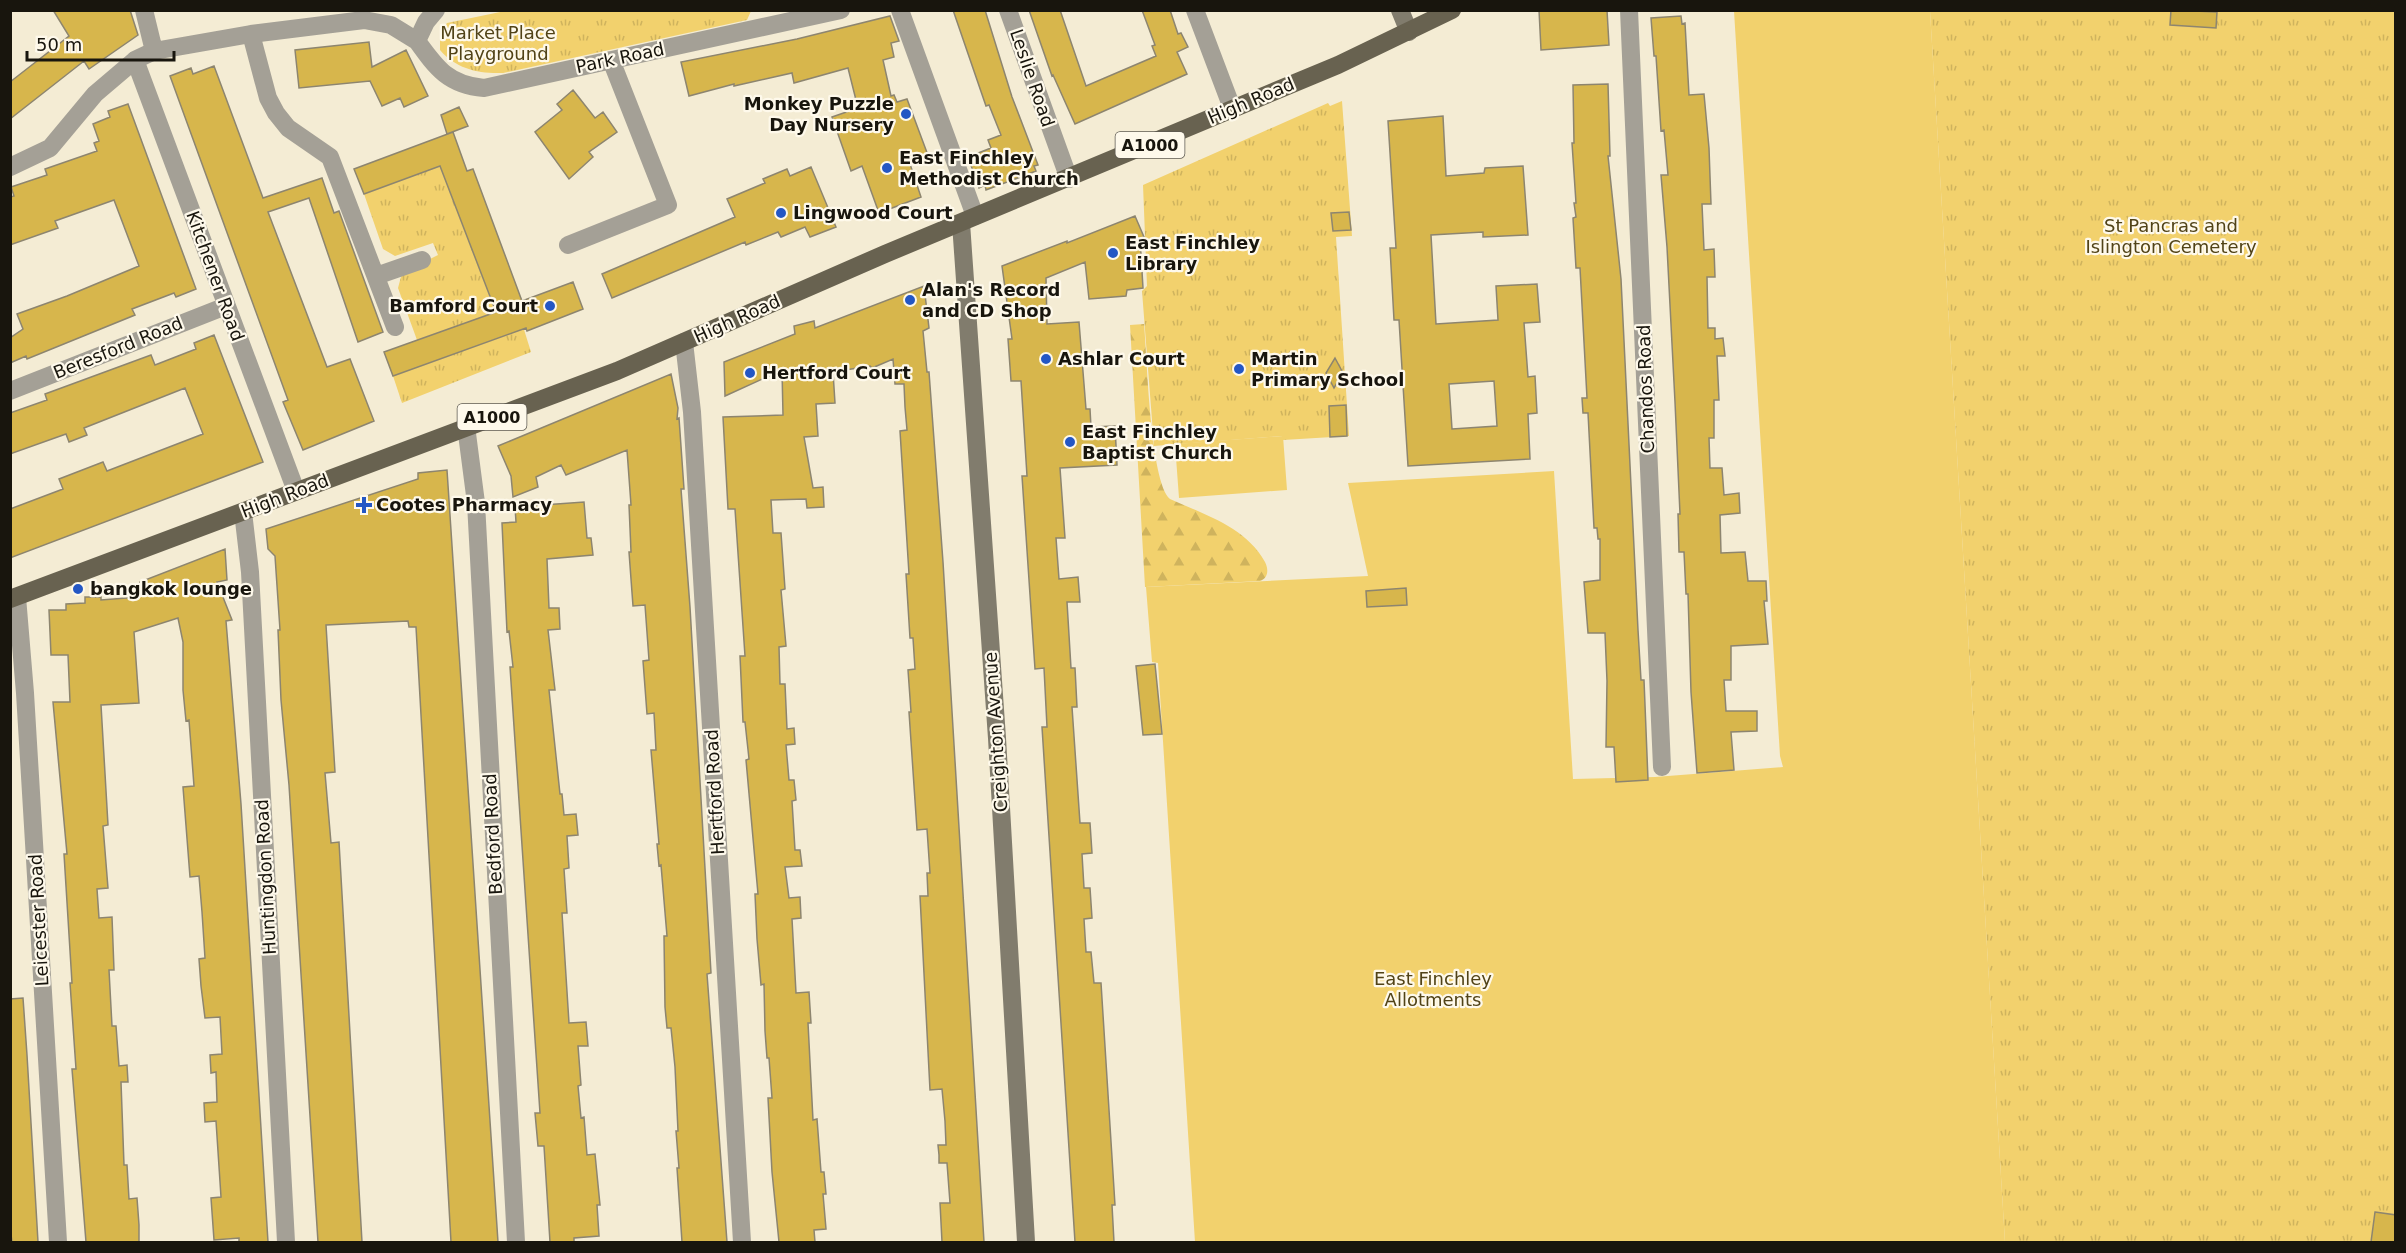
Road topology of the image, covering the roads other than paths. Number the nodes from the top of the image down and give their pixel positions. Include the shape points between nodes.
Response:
1 (144, 10) edge
2 (436, 10) edge
3 (841, 10) edge
4 (900, 10) edge
5 (1008, 10) edge
6 (1195, 10) edge
7 (1400, 10) edge
8 (1452, 10) edge
9 (1629, 10) edge
10 (363, 15) edge
11 (770, 17) edge
12 (1409, 32) junction
13 (251, 34) junction
14 (417, 41) junction
15 (154, 51) junction
16 (135, 60) junction
17 (611, 60) junction
18 (1232, 108) junction
19 (10, 167) edge
20 (1069, 179) junction
21 (968, 219) junction
22 (568, 245) dead end
23 (422, 260) dead end
24 (376, 276) junction
25 (226, 306) junction
26 (395, 327) dead end
27 (684, 342) junction
28 (10, 391) edge
29 (466, 426) junction
30 (296, 491) junction
31 (243, 512) junction
32 (14, 598) edge
33 (1662, 767) dead end
34 (58, 1242) edge
35 (286, 1242) edge
36 (516, 1242) edge
37 (742, 1242) edge
38 (1026, 1242) edge

1 - 15 street
2 - 14 street
3 - 11 street, Park Road
4 - 21 street
5 - 20 street, Leslie Road
6 - 18 street
7 - 12 street
8 - 12 main road, High Road / A1000
9 - 33 street, Chandos Road
10 - 13 street
10 - 14 street via 391,25
11 - 17 street, Park Road
12 - 18 main road, High Road / A1000
13 - 15 street
13 - 24 street via 268,98 288,128 330,157
14 - 17 street, Park Road via 450,79 467,86 484,87
15 - 16 street
16 - 19 street via 95,94 50,147
16 - 25 street, Kitchener Road
17 - 22 street via 668,205
18 - 20 main road, High Road / A1000
20 - 21 main road, High Road / A1000
21 - 27 main road, High Road / A1000
21 - 38 street, Creighton Avenue
23 - 24 street
24 - 26 street
25 - 28 street, Beresford Road
25 - 30 street, Kitchener Road
27 - 29 main road, High Road / A1000 via 618,371
27 - 37 street, Hertford Road via 692,412
29 - 30 main road, High Road / A1000
29 - 36 street, Bedford Road via 476,513
30 - 31 main road, High Road / A1000
31 - 32 main road, High Road / A1000
31 - 35 street, Huntingdon Road via 250,572
32 - 34 street, Leicester Road via 25,693

